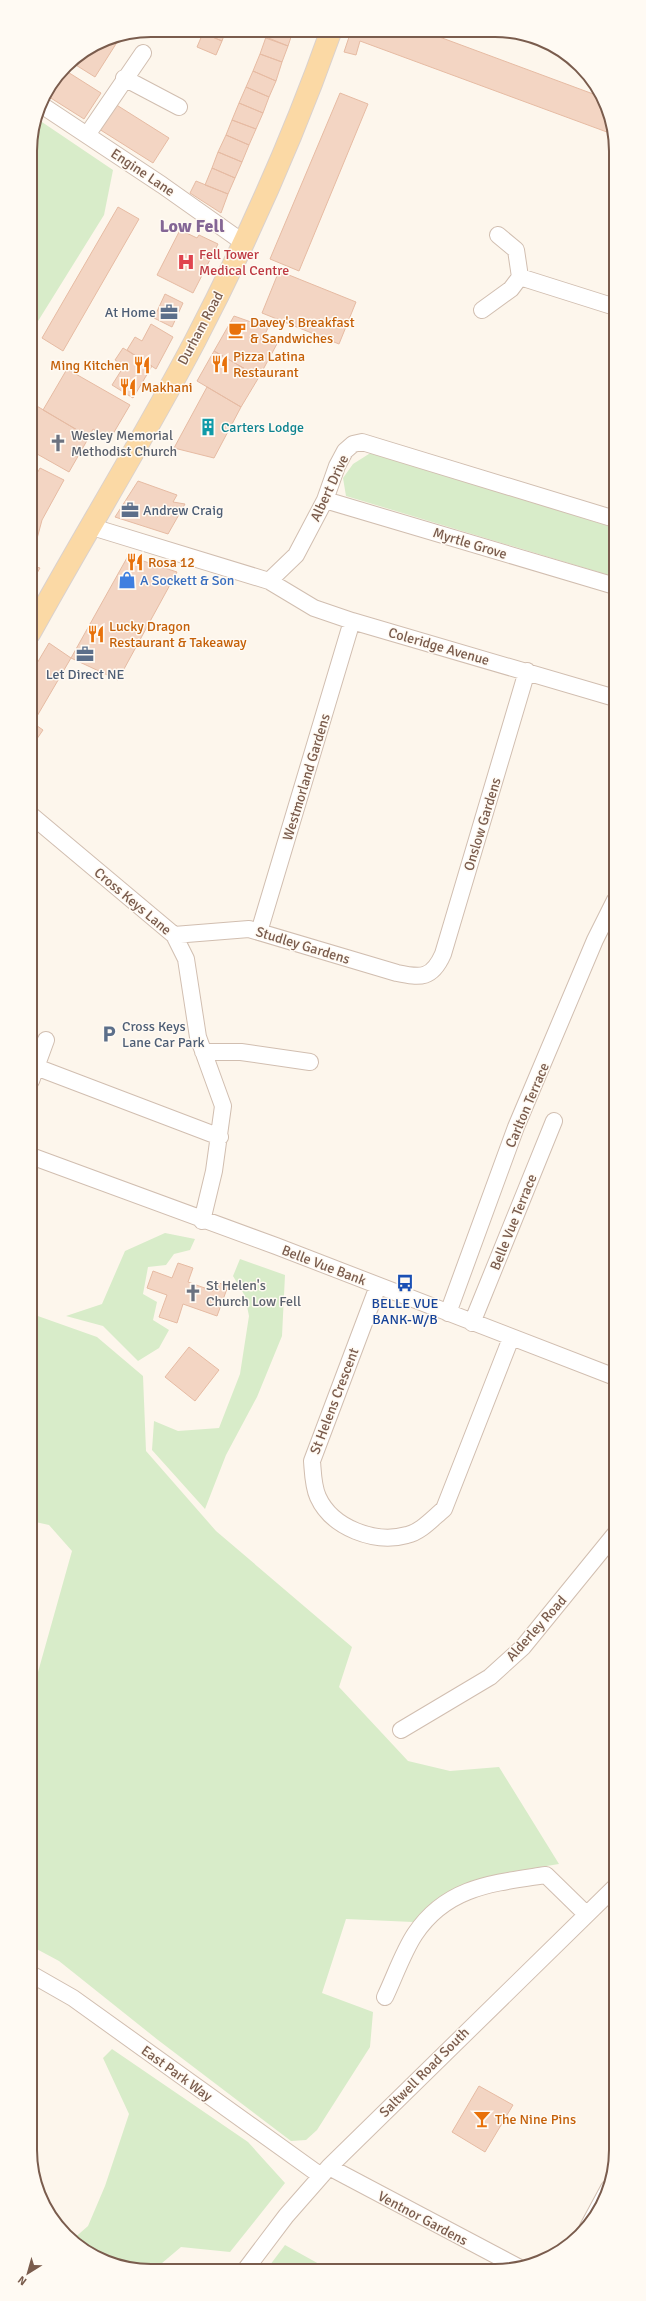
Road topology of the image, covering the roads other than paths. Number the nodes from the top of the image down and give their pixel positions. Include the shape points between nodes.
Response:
1 (329, 37) edge
2 (143, 53) dead end
3 (124, 78) junction
4 (179, 106) dead end
5 (46, 108) edge
6 (87, 135) junction
7 (498, 235) dead end
8 (244, 243) junction
9 (520, 277) junction
10 (609, 305) edge
11 (482, 310) dead end
12 (325, 500) junction
13 (609, 517) edge
14 (89, 526) junction
15 (269, 581) junction
16 (609, 584) edge
17 (37, 620) edge
18 (352, 621) junction
19 (527, 671) junction
20 (609, 696) edge
21 (37, 821) edge
22 (609, 912) edge
23 (259, 932) junction
24 (174, 935) junction
25 (430, 974) joint
26 (46, 1040) dead end
27 (203, 1052) junction
28 (310, 1062) dead end
29 (37, 1064) edge
30 (37, 1075) edge
31 (554, 1121) dead end
32 (220, 1137) junction
33 (37, 1158) edge
34 (202, 1221) junction
35 (378, 1286) junction
36 (448, 1314) junction
37 (472, 1323) junction
38 (511, 1338) junction
39 (609, 1375) edge
40 (609, 1543) edge
41 (401, 1730) dead end
42 (609, 1893) edge
43 (586, 1914) junction
44 (37, 1978) edge
45 (385, 1997) dead end
46 (325, 2171) junction
47 (510, 2263) edge
48 (250, 2264) edge

1 - 8 main road, Durham Road via 279,164
2 - 3 street
3 - 4 street
3 - 6 street
5 - 6 street, Engine Lane
6 - 8 street, Engine Lane
7 - 9 street via 516,250
8 - 14 main road, Durham Road via 194,342
9 - 10 street
9 - 11 street via 511,289
12 - 13 street, Albert Drive via 345,451 353,444 362,442
12 - 15 street, Albert Drive via 296,555
12 - 16 street, Myrtle Grove
14 - 15 street
14 - 17 main road, Durham Road
15 - 18 street, Coleridge Avenue via 314,608
18 - 19 street, Coleridge Avenue
18 - 23 street, Westmorland Gardens
19 - 20 street, Coleridge Avenue
19 - 25 street, Onslow Gardens via 443,954 438,966
21 - 24 street, Cross Keys Lane
22 - 36 street, Carlton Terrace via 516,1127
23 - 24 street, Studley Gardens via 236,928
23 - 25 street, Studley Gardens via 397,974 420,977
24 - 27 street, Cross Keys Lane via 186,959 194,1022
26 - 29 street
27 - 28 street via 241,1052
27 - 32 street, Cross Keys Lane via 223,1106
30 - 32 street
31 - 37 street, Belle Vue Terrace
32 - 34 street, Cross Keys Lane
33 - 34 street, Belle Vue Bank
34 - 35 street, Belle Vue Bank
35 - 36 street, Belle Vue Bank
35 - 38 street, St Helens Crescent via 312,1461 318,1497 330,1516 354,1530 387,1538 408,1535 424,1526 444,1509
36 - 37 street, Belle Vue Bank
37 - 38 street, Belle Vue Bank
38 - 39 street, Belle Vue Bank
40 - 41 street, Alderley Road via 523,1647 490,1677
42 - 43 street, Saltwell Road South
43 - 45 street via 546,1875 494,1883 460,1892 427,1917 414,1935
43 - 46 street, Saltwell Road South
44 - 46 street, East Park Way via 72,1998
46 - 47 street, Ventnor Gardens
46 - 48 street, Saltwell Road South via 286,2216

